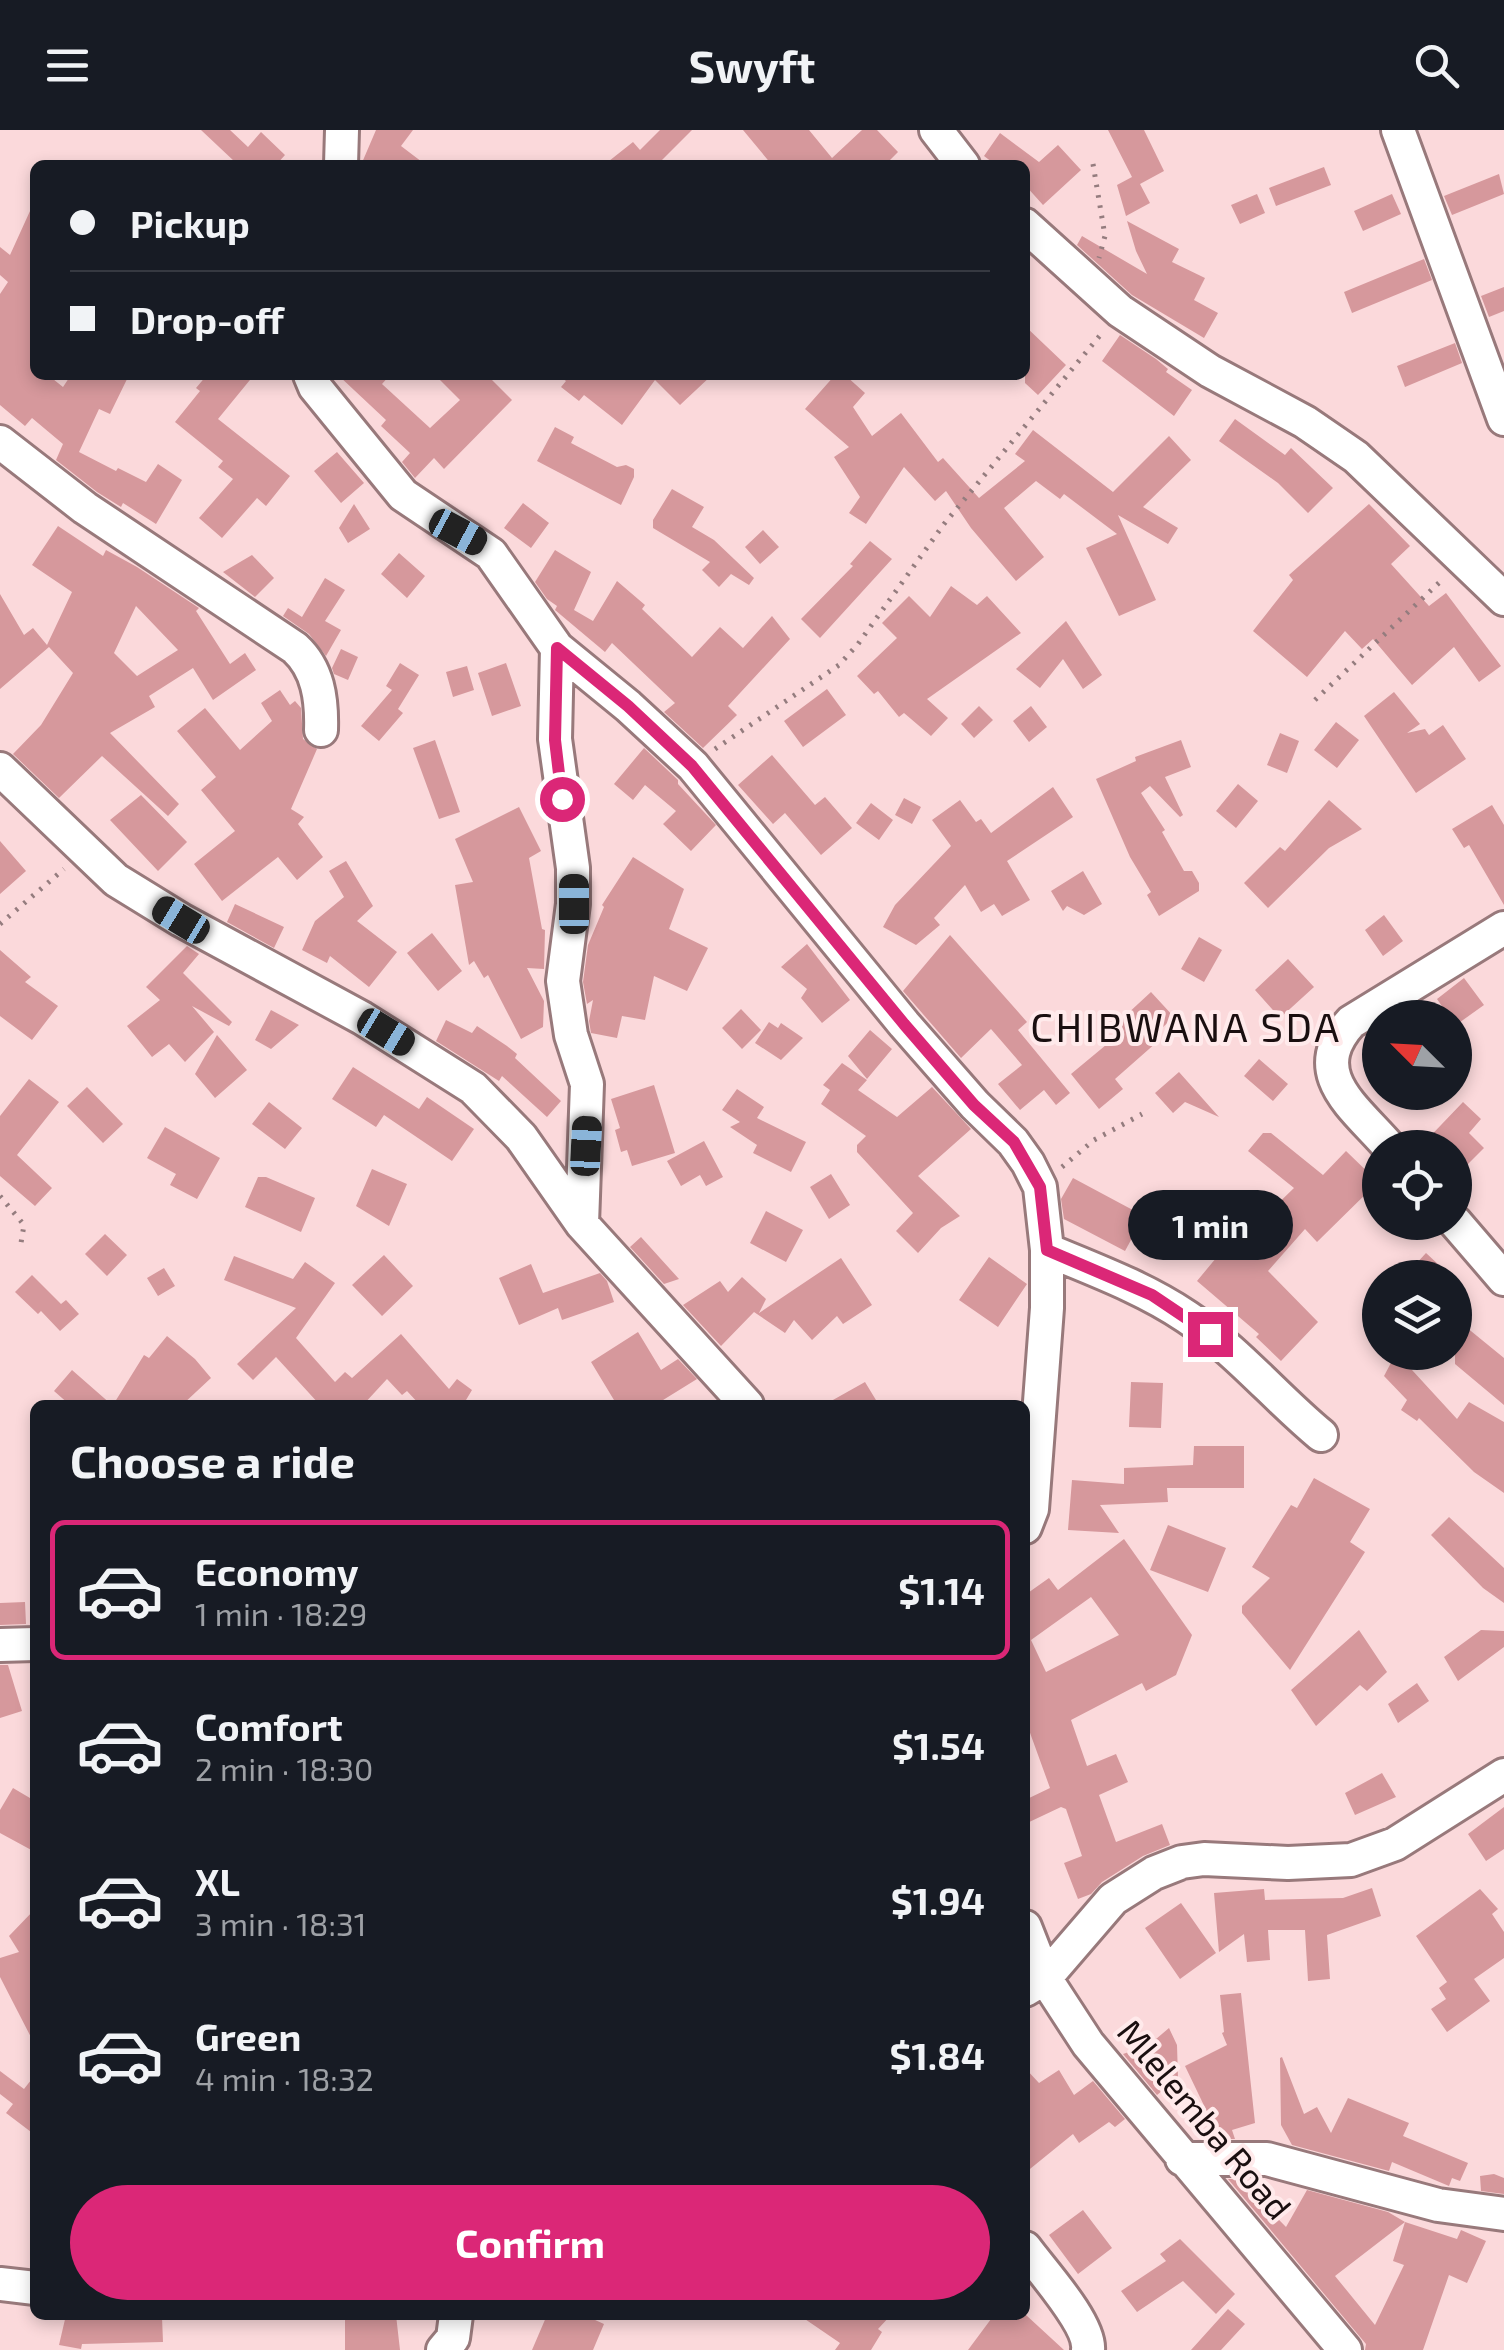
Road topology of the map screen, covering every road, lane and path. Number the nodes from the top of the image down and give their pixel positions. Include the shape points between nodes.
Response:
1 (342, 130) edge
2 (936, 130) edge
3 (1398, 130) edge
4 (341, 160) edge
5 (959, 160) edge
6 (1093, 164) dead end
7 (1030, 230) edge
8 (1082, 278) junction
9 (1120, 311) junction
10 (312, 380) edge
11 (1504, 420) edge
12 (0, 442) edge
13 (1464, 559) junction
14 (1504, 599) edge
15 (557, 648) junction
16 (1316, 700) dead end
17 (321, 730) dead end
18 (692, 766) junction
19 (0, 770) edge
20 (84, 851) junction
21 (0, 924) edge
22 (1504, 928) edge
23 (1142, 1114) dead end
24 (1374, 1130) edge
25 (1040, 1187) junction
26 (0, 1196) edge
27 (582, 1224) junction
28 (1470, 1240) edge
29 (21, 1243) dead end
30 (1047, 1250) junction
31 (1504, 1279) edge
32 (742, 1400) edge
33 (1321, 1435) dead end
34 (1030, 1514) edge
35 (0, 1644) edge
36 (30, 1644) edge
37 (1504, 1775) edge
38 (1030, 1956) edge
39 (1035, 1984) edge
40 (1182, 2159) junction
41 (1504, 2214) edge
42 (1030, 2255) edge
43 (0, 2284) edge
44 (30, 2287) edge
45 (456, 2320) edge
46 (443, 2350) edge
47 (1088, 2350) edge
48 (1345, 2350) edge

1 - 4 street
2 - 5 street
3 - 11 street
6 - 8 path via 1104,248
7 - 8 street
8 - 9 street
9 - 13 street via 1331,438
9 - 18 path via 944,524 858,644 812,686
10 - 15 street via 403,495 490,554
12 - 17 street via 85,508 296,648 317,684
13 - 14 street
13 - 16 path
15 - 18 street
15 - 27 street via 555,740 574,904 563,981 587,1084
18 - 25 street via 904,1024 1014,1142
19 - 20 street
20 - 21 path
20 - 27 street via 141,896 362,1018 473,1088 521,1137
22 - 24 street via 1338,1036 1330,1062 1337,1087
23 - 25 path via 1094,1140
25 - 30 street
26 - 29 path via 24,1225
27 - 32 street
28 - 31 street
30 - 33 street via 1189,1318
30 - 34 street
35 - 36 street
37 - 39 street via 1395,1844 1351,1860 1204,1859 1154,1873 1112,1900
38 - 39 street, Mlelemba Road
39 - 40 street, Mlelemba Road
40 - 41 street via 1267,2159 1438,2205
40 - 48 street, Mlelemba Road
42 - 47 street via 1080,2322
43 - 44 street
45 - 46 street via 454,2338

